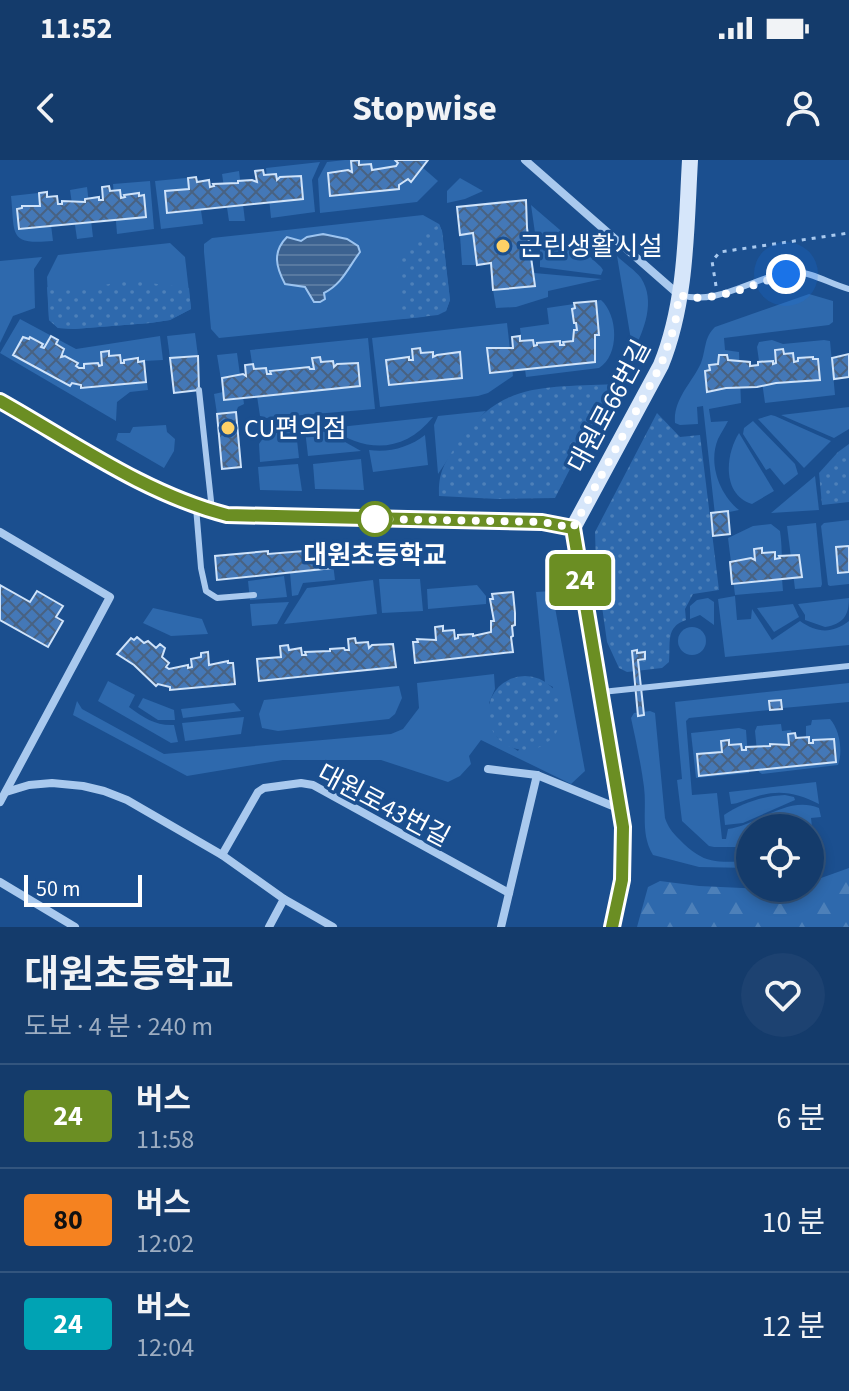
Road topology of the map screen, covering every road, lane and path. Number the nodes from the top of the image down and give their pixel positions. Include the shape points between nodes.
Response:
1 (525, 160) edge
2 (690, 160) edge
3 (849, 233) edge
4 (849, 289) edge
5 (679, 295) junction
6 (717, 295) junction
7 (199, 390) dead end
8 (0, 401) edge
9 (204, 509) junction
10 (573, 528) junction
11 (0, 532) edge
12 (254, 595) dead end
13 (849, 666) edge
14 (598, 692) junction
15 (488, 769) dead end
16 (537, 775) junction
17 (6, 792) junction
18 (0, 802) edge
19 (621, 810) junction
20 (222, 855) junction
21 (0, 882) edge
22 (509, 893) junction
23 (284, 899) junction
24 (75, 927) edge
25 (269, 927) edge
26 (333, 927) edge
27 (501, 927) edge
28 (612, 927) edge

1 - 5 street
2 - 5 street, 대원로66번길
3 - 6 path via 720,252 712,261
4 - 6 lane via 795,272
5 - 6 lane
5 - 10 street, 대원로66번길 via 661,365
7 - 9 lane
8 - 9 street via 144,483
9 - 10 street via 264,517 542,522
9 - 12 lane via 201,568 206,591 217,598
10 - 14 street
11 - 17 street via 110,597
13 - 14 lane
14 - 19 street
15 - 16 street
16 - 19 street
16 - 22 street
17 - 18 street
17 - 20 street via 52,783 104,791
19 - 28 street via 623,868
20 - 22 street, 대원로43번길 via 258,792 307,783
20 - 23 street
21 - 24 street
22 - 27 street
23 - 25 street
23 - 26 street

